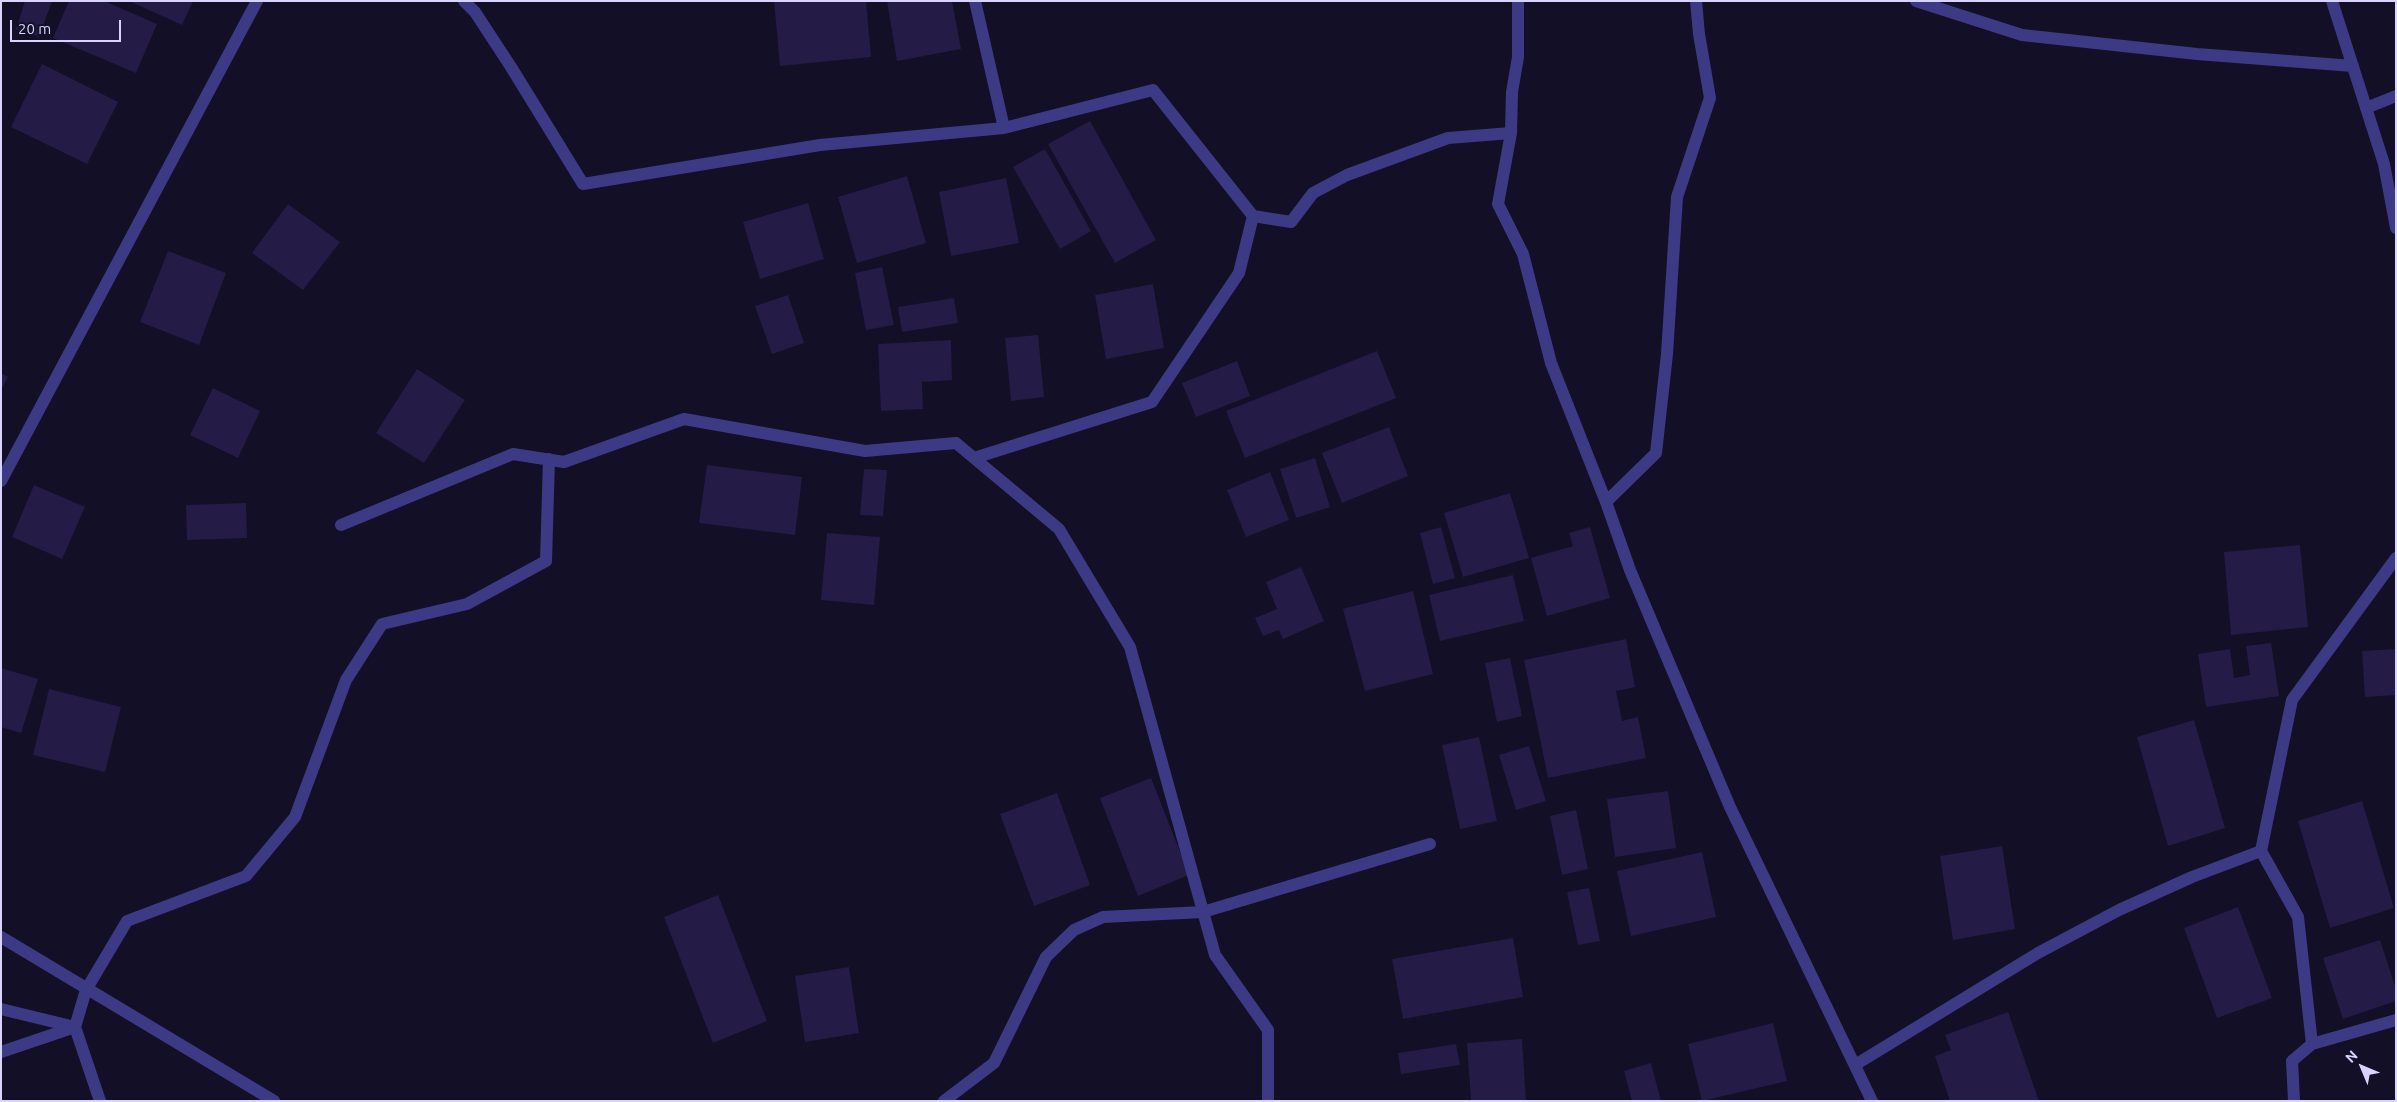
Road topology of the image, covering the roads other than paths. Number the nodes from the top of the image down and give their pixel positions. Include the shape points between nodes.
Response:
1 (257, 1) edge
2 (464, 1) edge
3 (975, 1) edge
4 (1518, 1) edge
5 (1696, 1) edge
6 (1916, 1) edge
7 (2332, 1) edge
8 (2353, 66) junction
9 (2396, 96) edge
10 (2366, 108) junction
11 (1004, 128) junction
12 (1511, 133) junction
13 (1253, 216) junction
14 (2396, 228) edge
15 (974, 458) junction
16 (549, 460) junction
17 (1, 481) edge
18 (1606, 502) junction
19 (341, 526) dead end
20 (2396, 558) edge
21 (1430, 844) dead end
22 (2261, 851) junction
23 (1203, 912) junction
24 (1, 937) edge
25 (86, 990) junction
26 (1, 1009) edge
27 (2396, 1020) edge
28 (75, 1027) junction
29 (2312, 1044) junction
30 (1, 1052) edge
31 (1855, 1066) junction
32 (100, 1101) edge
33 (274, 1101) edge
34 (944, 1101) edge
35 (1268, 1101) edge
36 (1872, 1101) edge
37 (2294, 1101) edge

1 - 17 street
2 - 11 street via 491,36 583,184 820,145
3 - 11 street
4 - 12 street via 1518,57 1512,92
5 - 18 street via 1710,98 1677,196 1667,354 1656,453
6 - 8 street via 2022,35 2178,53
7 - 8 street
8 - 10 street
9 - 10 street
10 - 14 street via 2384,164
11 - 13 street via 1153,90
12 - 13 street via 1448,138 1347,175 1313,193 1290,222
12 - 18 street via 1498,204 1523,254 1551,364
13 - 15 street via 1239,273 1152,402
15 - 16 street via 956,443 866,451 684,419 564,462
15 - 23 street via 1059,529 1130,647
16 - 19 street via 513,454
16 - 25 street via 546,561 467,604 382,624 346,680 295,817 246,876 127,921
18 - 31 street via 1630,570 1730,807
20 - 22 street via 2292,700
21 - 23 street
22 - 29 street via 2298,917
22 - 31 street via 2192,877 2046,948
23 - 34 street via 1103,917 1074,930 1046,956 994,1063
23 - 35 street via 1215,955 1268,1030
24 - 25 street
25 - 28 street
25 - 33 street
26 - 28 street
27 - 29 street
28 - 30 street
28 - 32 street
29 - 37 street via 2292,1061
31 - 36 street

